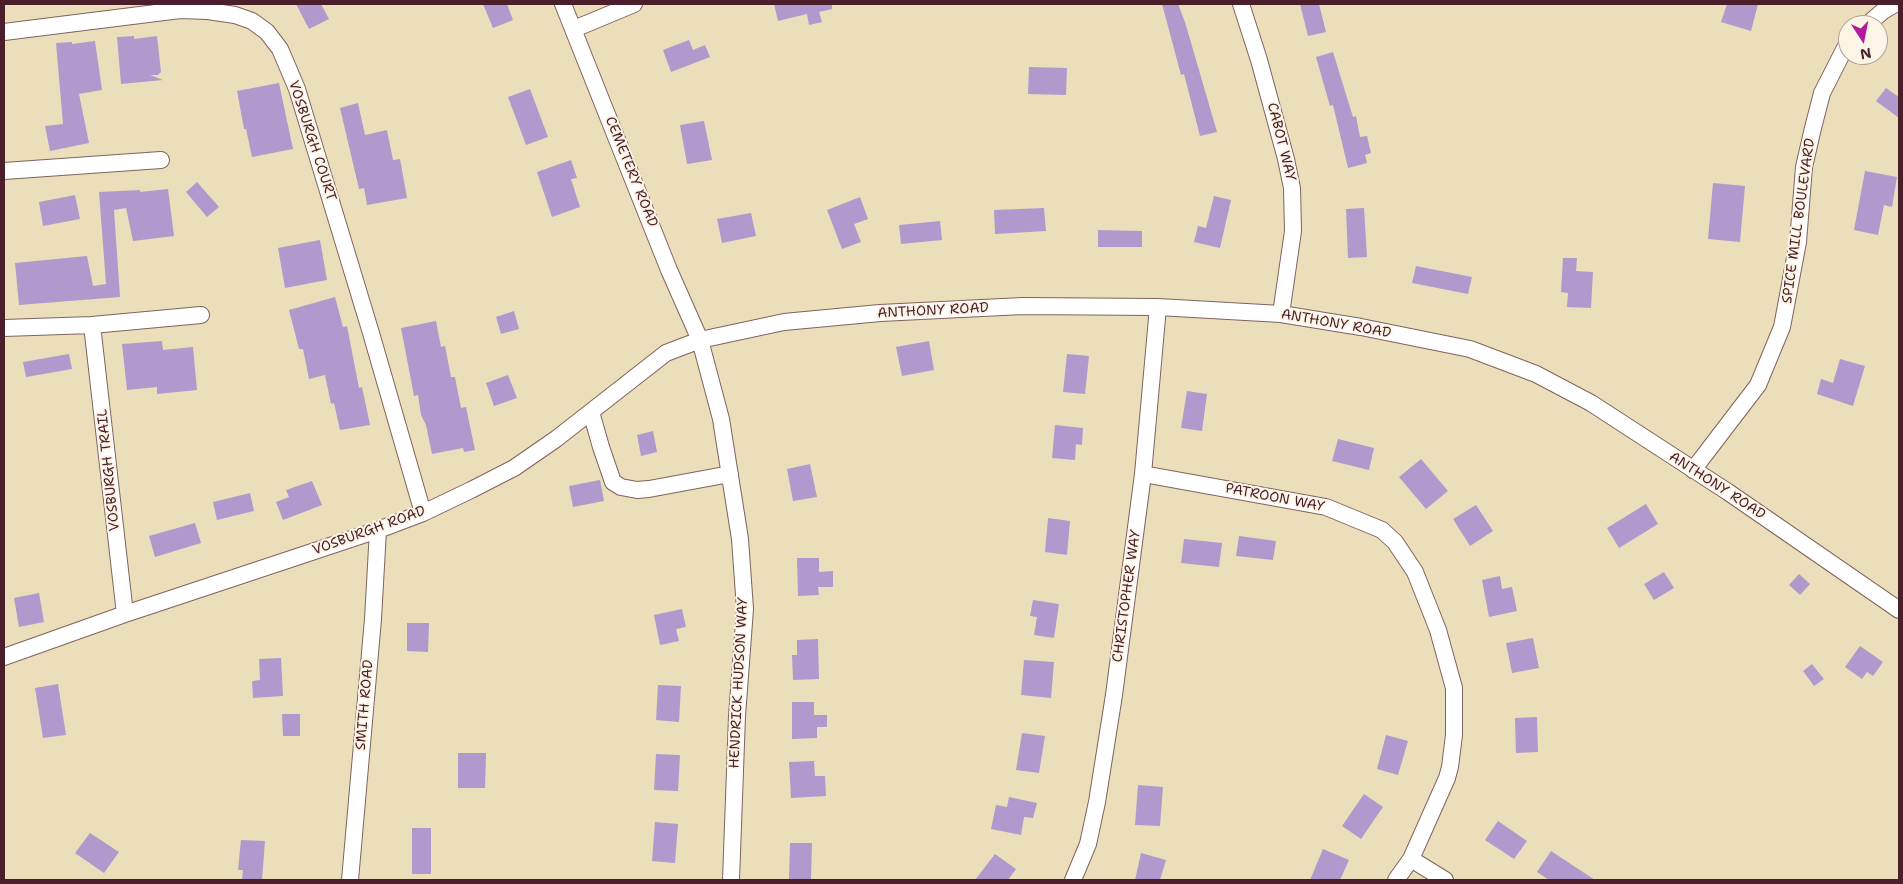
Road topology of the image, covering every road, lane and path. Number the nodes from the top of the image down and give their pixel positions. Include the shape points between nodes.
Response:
1 (563, 4) edge
2 (634, 4) edge
3 (1241, 4) edge
4 (1895, 4) edge
5 (1878, 15) edge
6 (574, 29) junction
7 (4, 32) edge
8 (1838, 62) edge
9 (161, 160) dead end
10 (4, 171) edge
11 (1158, 307) junction
12 (1281, 314) junction
13 (201, 315) dead end
14 (92, 325) junction
15 (4, 328) edge
16 (700, 340) junction
17 (591, 412) junction
18 (1693, 470) junction
19 (730, 474) junction
20 (1143, 474) junction
21 (423, 513) junction
22 (378, 530) junction
23 (1899, 610) edge
24 (125, 614) junction
25 (4, 656) edge
26 (1411, 859) junction
27 (350, 880) edge
28 (731, 880) edge
29 (1073, 880) edge
30 (1396, 880) edge
31 (1445, 880) edge

1 - 6 street, CEMETERY ROAD
2 - 6 street
3 - 12 street, CABOT WAY via 1262,69 1292,188 1293,231
4 - 5 street
6 - 16 street, CEMETERY ROAD
7 - 21 street, VOSBURGH COURT via 180,10 234,15 252,21 267,32 280,49 297,89
8 - 18 street, SPICE MILL BOULEVARD via 1822,93 1804,167 1798,242 1782,327 1758,384
9 - 10 street
11 - 12 street, ANTHONY ROAD
11 - 16 street, ANTHONY ROAD via 1023,306 880,313 784,322
11 - 20 street, CHRISTOPHER WAY
12 - 18 street, ANTHONY ROAD via 1470,349 1536,374 1591,403
13 - 14 street
14 - 15 street
14 - 24 street, VOSBURGH TRAIL
16 - 17 street, VOSBURGH ROAD via 666,353
16 - 19 street, HENDRICK HUDSON WAY via 721,419
17 - 19 street via 613,482 622,487 649,489
17 - 21 street, VOSBURGH ROAD via 514,468
18 - 23 street, ANTHONY ROAD
19 - 28 street, HENDRICK HUDSON WAY via 740,539 745,609
20 - 26 street, PATROON WAY via 1326,507 1382,530 1395,542 1415,572 1438,630 1454,688 1450,767
20 - 29 street, CHRISTOPHER WAY via 1116,685 1097,802 1088,844
21 - 22 street, VOSBURGH ROAD
22 - 24 street, VOSBURGH ROAD
22 - 27 street, SMITH ROAD
24 - 25 street, VOSBURGH ROAD
26 - 30 street, PATROON WAY
26 - 31 street

